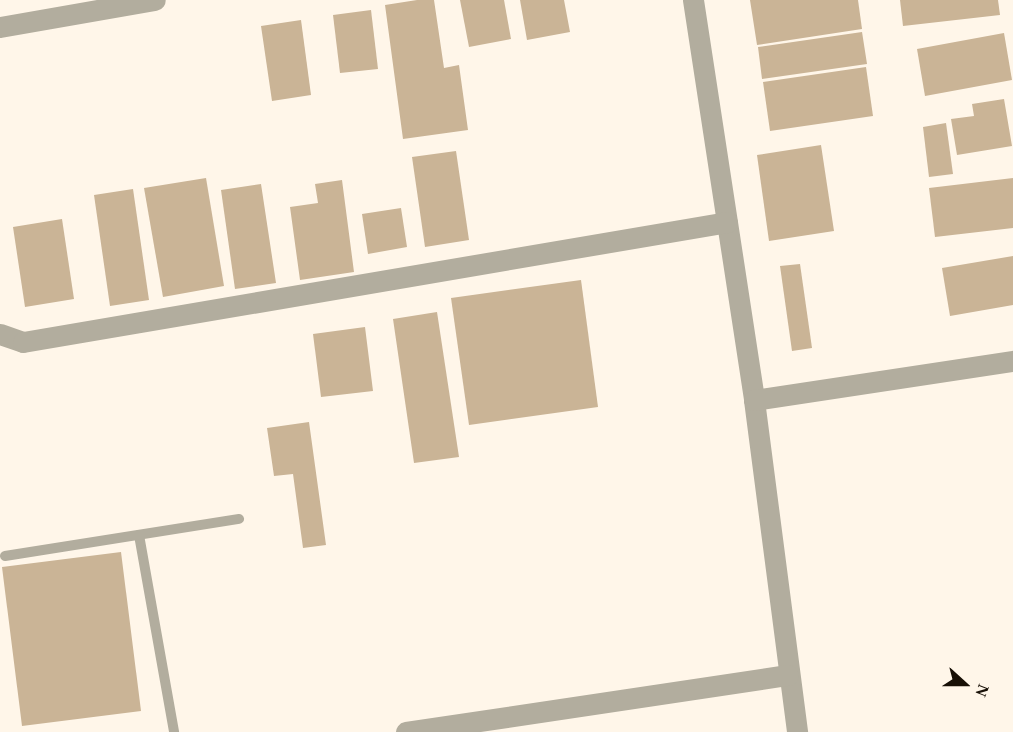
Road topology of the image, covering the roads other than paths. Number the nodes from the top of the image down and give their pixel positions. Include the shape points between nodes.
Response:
1 (155, 0) edge
2 (693, 0) edge
3 (0, 27) edge
4 (727, 222) junction
5 (0, 334) edge
6 (1013, 361) edge
7 (754, 400) junction
8 (239, 519) dead end
9 (139, 535) junction
10 (6, 556) dead end
11 (788, 675) junction
12 (430, 730) edge
13 (174, 732) edge
14 (406, 732) edge
15 (797, 732) edge

1 - 3 street
2 - 4 street
4 - 5 street via 23,342
4 - 7 street
6 - 7 street
7 - 11 street
8 - 9 lane
9 - 10 lane
9 - 13 lane
11 - 12 street
11 - 15 street
12 - 14 street

